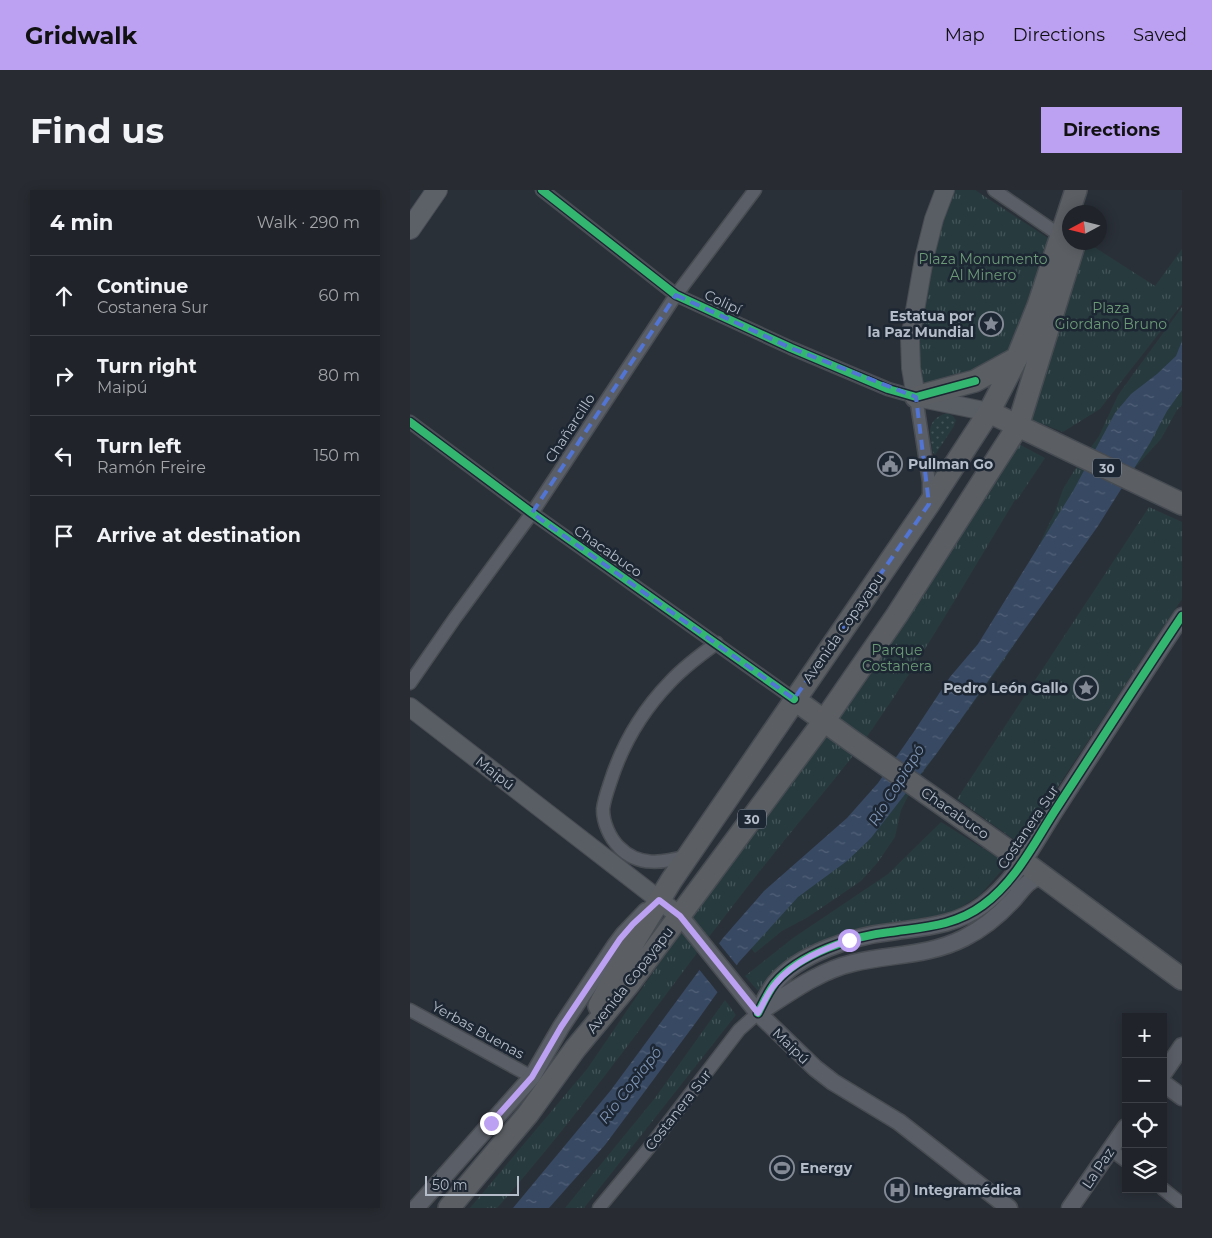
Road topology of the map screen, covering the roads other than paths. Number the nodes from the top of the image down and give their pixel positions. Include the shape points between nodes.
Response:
1 (437, 190) edge
2 (542, 190) edge
3 (755, 190) edge
4 (944, 190) edge
5 (994, 190) edge
6 (1076, 190) edge
7 (1087, 190) edge
8 (1074, 205) edge
9 (1084, 205) edge
10 (410, 228) edge
11 (1062, 235) edge
12 (1063, 250) edge
13 (1065, 250) edge
14 (676, 294) junction
15 (1017, 358) junction
16 (916, 397) junction
17 (989, 412) junction
18 (410, 422) edge
19 (1018, 426) junction
20 (929, 504) junction
21 (1182, 504) edge
22 (532, 513) junction
23 (1182, 616) edge
24 (717, 643) junction
25 (410, 683) edge
26 (794, 699) junction
27 (410, 707) edge
28 (824, 721) junction
29 (688, 855) junction
30 (1024, 862) junction
31 (1045, 877) junction
32 (659, 900) junction
33 (680, 916) junction
34 (1182, 979) edge
35 (410, 1010) edge
36 (762, 1017) junction
37 (1182, 1046) edge
38 (575, 1050) junction
39 (1167, 1068) edge
40 (532, 1077) junction
41 (1167, 1086) edge
42 (1182, 1097) edge
43 (1122, 1132) edge
44 (1110, 1149) junction
45 (1122, 1158) edge
46 (1167, 1193) edge
47 (1182, 1204) edge
48 (416, 1208) edge
49 (449, 1208) edge
50 (600, 1208) edge
51 (1009, 1208) edge
52 (1070, 1208) edge

1 - 10 main road
2 - 14 street, Colipí
3 - 14 street, Chañarcillo
4 - 16 main road via 924,259 910,339
5 - 11 street
6 - 8 highway, Avenida Copayapu
7 - 9 highway
12 - 15 highway, Avenida Copayapu
13 - 19 highway, Avenida Copayapu
14 - 16 street, Colipí via 818,359 896,392
14 - 22 street, Chañarcillo
15 - 16 highway via 975,381
15 - 17 highway, Avenida Copayapu
16 - 17 main road, Colipí
16 - 20 street via 929,482
17 - 19 highway, 30
17 - 20 highway, Avenida Copayapu / 30
18 - 22 street, Chacabuco
19 - 21 highway, 30
19 - 28 highway, Avenida Copayapu via 897,615
20 - 26 highway, Avenida Copayapu / 30
22 - 24 street, Chacabuco
22 - 25 street, Chañarcillo
23 - 30 street, Costanera Sur
24 - 26 street, Chacabuco
24 - 29 street via 684,667 644,712 615,767 603,809 610,835 629,855 655,863
26 - 28 highway, Chacabuco
26 - 29 highway, Avenida Copayapu / 30
27 - 32 main road, Maipú
28 - 30 highway, Chacabuco
28 - 33 highway, Avenida Copayapu / 30
29 - 32 highway, Avenida Copayapu / 30
30 - 31 highway, Chacabuco
30 - 36 street, Costanera Sur via 985,904 969,915 937,926 849,940 802,962 775,984
31 - 34 highway, Chacabuco
31 - 36 street, Costanera Sur via 1031,881 988,922 951,945 837,968 812,979
32 - 33 main road, Maipú
32 - 38 highway, Avenida Copayapu / 30
32 - 40 street via 620,939
33 - 36 street, Maipú
33 - 38 highway, Avenida Copayapu / 30
35 - 40 street, Yerbas Buenas
36 - 50 street, Costanera Sur via 739,1030
36 - 51 street, Maipú via 821,1073 899,1122
37 - 39 street
38 - 49 highway, Avenida Copayapu / 30 via 528,1114
40 - 48 street
41 - 42 street
43 - 44 street, La Paz
44 - 45 street
44 - 52 street, La Paz
46 - 47 street

